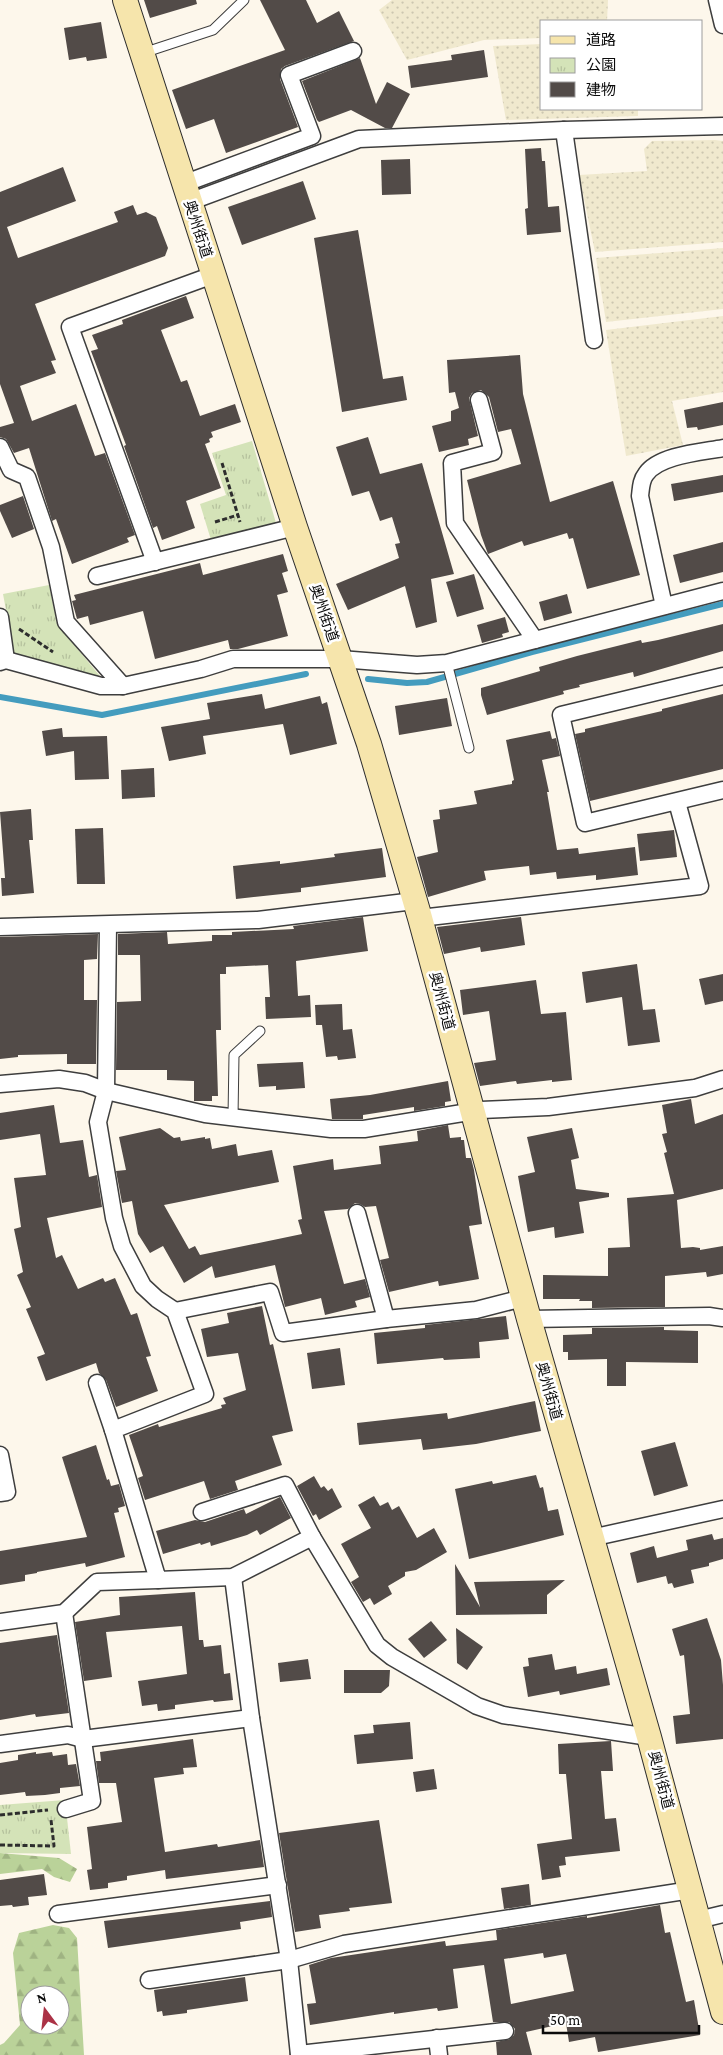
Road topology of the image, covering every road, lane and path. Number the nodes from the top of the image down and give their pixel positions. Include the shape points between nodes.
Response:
1 (125, 0) edge
2 (244, 0) edge
3 (716, 0) edge
4 (723, 25) edge
5 (353, 51) dead end
6 (141, 53) junction
7 (723, 126) edge
8 (564, 130) junction
9 (186, 193) junction
10 (213, 274) junction
11 (594, 340) dead end
12 (479, 400) dead end
13 (0, 446) edge
14 (723, 448) edge
15 (222, 463) dead end
16 (238, 515) junction
17 (215, 522) dead end
18 (295, 527) junction
19 (245, 539) junction
20 (155, 562) junction
21 (97, 576) dead end
22 (723, 591) edge
23 (664, 606) junction
24 (0, 617) edge
25 (535, 640) junction
26 (340, 659) junction
27 (3, 661) edge
28 (447, 663) junction
29 (723, 676) edge
30 (123, 686) junction
31 (469, 748) dead end
32 (723, 790) edge
33 (677, 802) junction
34 (417, 910) junction
35 (108, 925) junction
36 (0, 927) edge
37 (260, 1031) dead end
38 (723, 1079) edge
39 (0, 1084) edge
40 (106, 1091) junction
41 (472, 1112) junction
42 (233, 1117) junction
43 (358, 1213) dead end
44 (526, 1308) junction
45 (175, 1311) junction
46 (723, 1318) edge
47 (386, 1319) junction
48 (97, 1383) dead end
49 (112, 1430) junction
50 (0, 1455) edge
51 (0, 1493) edge
52 (723, 1509) edge
53 (202, 1512) dead end
54 (312, 1537) junction
55 (591, 1538) junction
56 (233, 1578) junction
57 (158, 1580) junction
58 (64, 1613) junction
59 (0, 1622) edge
60 (251, 1718) junction
61 (649, 1738) junction
62 (83, 1739) junction
63 (0, 1744) edge
64 (58, 1809) junction
65 (0, 1815) edge
66 (0, 1845) edge
67 (278, 1885) junction
68 (691, 1890) junction
69 (58, 1914) dead end
70 (723, 1914) edge
71 (698, 1920) junction
72 (289, 1960) junction
73 (149, 1980) dead end
74 (723, 2012) edge
75 (505, 2031) dead end
76 (437, 2038) junction
77 (299, 2054) edge
78 (439, 2055) edge

1 - 6 main road, 奥州街道
2 - 6 lane via 213,30
3 - 4 street
5 - 9 street via 288,75 312,136
6 - 9 main road, 奥州街道
7 - 8 street
8 - 9 street via 359,139
8 - 11 street
9 - 10 main road, 奥州街道
10 - 18 main road, 奥州街道
10 - 20 street via 70,327
12 - 25 street via 492,452 452,463 455,523
13 - 30 street via 11,470 27,477 51,548 66,622
14 - 23 street via 654,465 641,484 640,496
15 - 16 path
16 - 17 path
16 - 19 path
18 - 19 street
18 - 26 main road, 奥州街道
19 - 20 street
20 - 21 street
22 - 23 street
23 - 25 street
24 - 27 street
25 - 28 street
26 - 28 street via 417,665
26 - 30 street via 233,660
26 - 34 main road, 奥州街道 via 369,744
27 - 30 street via 101,686
28 - 31 lane
29 - 33 street via 561,715 585,823
32 - 33 street
33 - 34 street via 700,886
34 - 35 street
34 - 41 main road, 奥州街道
35 - 36 street
35 - 40 street
37 - 42 lane via 234,1055
38 - 41 street via 695,1088 548,1107
39 - 40 street via 59,1079 85,1083
40 - 42 street via 205,1114
40 - 45 street via 98,1122 114,1218 122,1246 143,1286
41 - 42 street via 331,1130
41 - 44 main road, 奥州街道
43 - 47 street
44 - 46 street
44 - 47 street
44 - 55 main road, 奥州街道
45 - 47 street via 270,1292 283,1334
45 - 49 street via 205,1394
48 - 49 street
49 - 57 street
50 - 51 street via 7,1492
52 - 55 street
53 - 54 street via 285,1485
54 - 56 street
54 - 61 street via 377,1645 392,1657 477,1706 503,1715
55 - 61 main road, 奥州街道
56 - 57 street
56 - 60 street
57 - 58 street via 98,1582
58 - 59 street
58 - 62 street
60 - 62 street
60 - 67 street
61 - 68 main road, 奥州街道
62 - 63 street via 68,1735
62 - 64 street via 92,1801
64 - 65 path
64 - 66 path via 54,1846
67 - 69 street
67 - 72 street
68 - 71 main road, 奥州街道
68 - 72 street via 344,1944
70 - 71 street
71 - 74 main road, 奥州街道
72 - 73 street
72 - 77 street
75 - 76 street
76 - 77 street
76 - 78 street

